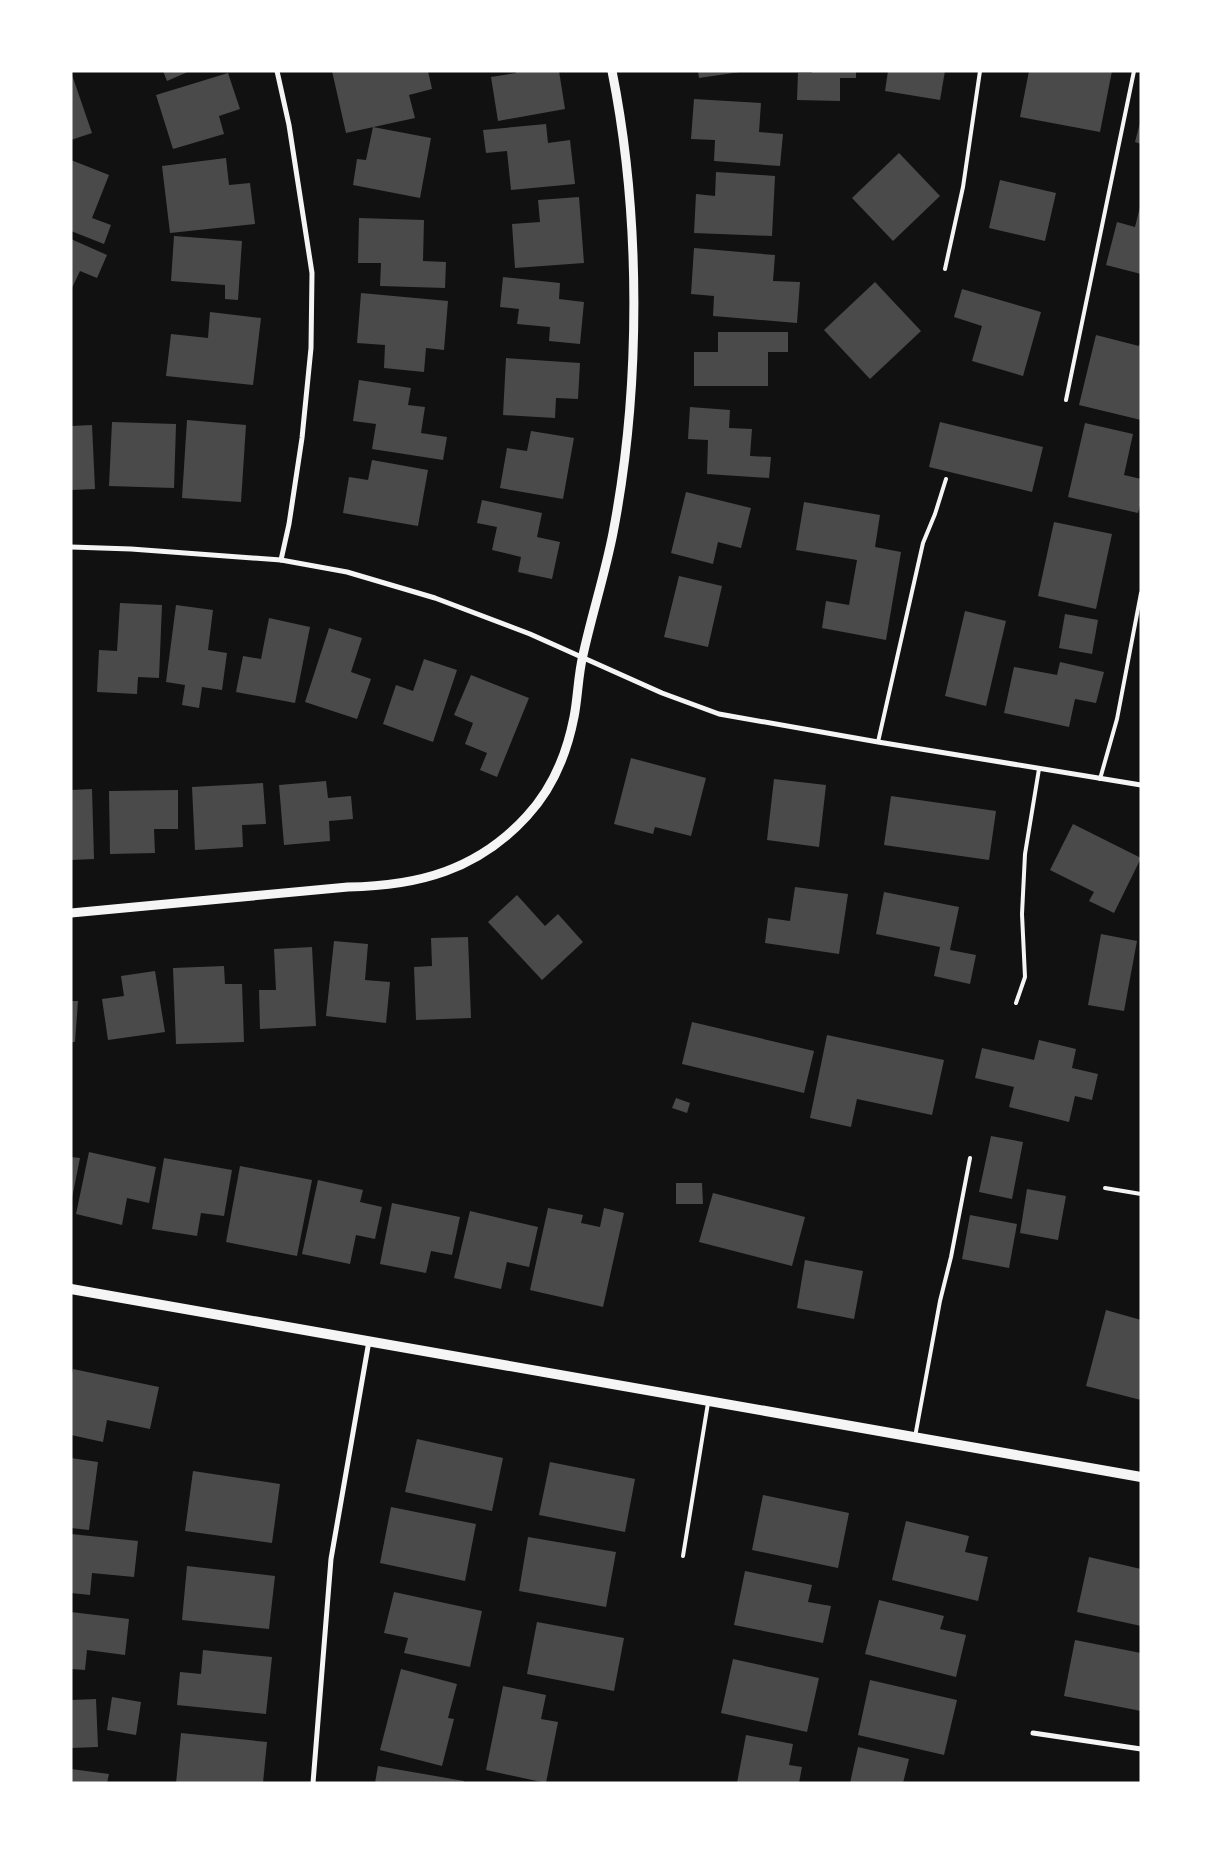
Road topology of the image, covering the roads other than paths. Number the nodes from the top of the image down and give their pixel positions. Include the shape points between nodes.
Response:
1 (277, 71) edge
2 (612, 71) edge
3 (980, 71) edge
4 (1134, 71) edge
5 (945, 269) dead end
6 (1066, 400) dead end
7 (946, 479) dead end
8 (71, 547) edge
9 (281, 560) junction
10 (1141, 593) edge
11 (582, 658) junction
12 (878, 742) junction
13 (1039, 769) junction
14 (1100, 779) junction
15 (1141, 785) edge
16 (71, 913) edge
17 (1016, 1003) dead end
18 (970, 1158) dead end
19 (1105, 1188) dead end
20 (1141, 1194) edge
21 (71, 1289) edge
22 (369, 1340) junction
23 (708, 1400) junction
24 (915, 1437) junction
25 (1141, 1477) edge
26 (683, 1556) dead end
27 (1033, 1733) dead end
28 (1141, 1749) edge
29 (313, 1783) edge

1 - 9 street via 290,125 312,273 311,348 302,438
2 - 11 street via 628,183 634,278 632,363 613,533
3 - 5 lane via 963,187
4 - 6 lane
7 - 12 lane via 923,543
8 - 9 street
9 - 11 street via 347,572 435,598 530,634
10 - 14 lane via 1117,719
11 - 12 street via 719,714
11 - 16 street via 574,718 563,758 544,795 527,816 482,855 450,870 383,886
12 - 13 street
13 - 14 street
13 - 17 lane via 1025,854 1022,914 1025,977
14 - 15 street
18 - 24 lane
19 - 20 lane
21 - 22 main road
22 - 23 main road
22 - 29 street via 331,1559
23 - 24 main road
23 - 26 lane
24 - 25 main road
27 - 28 street

